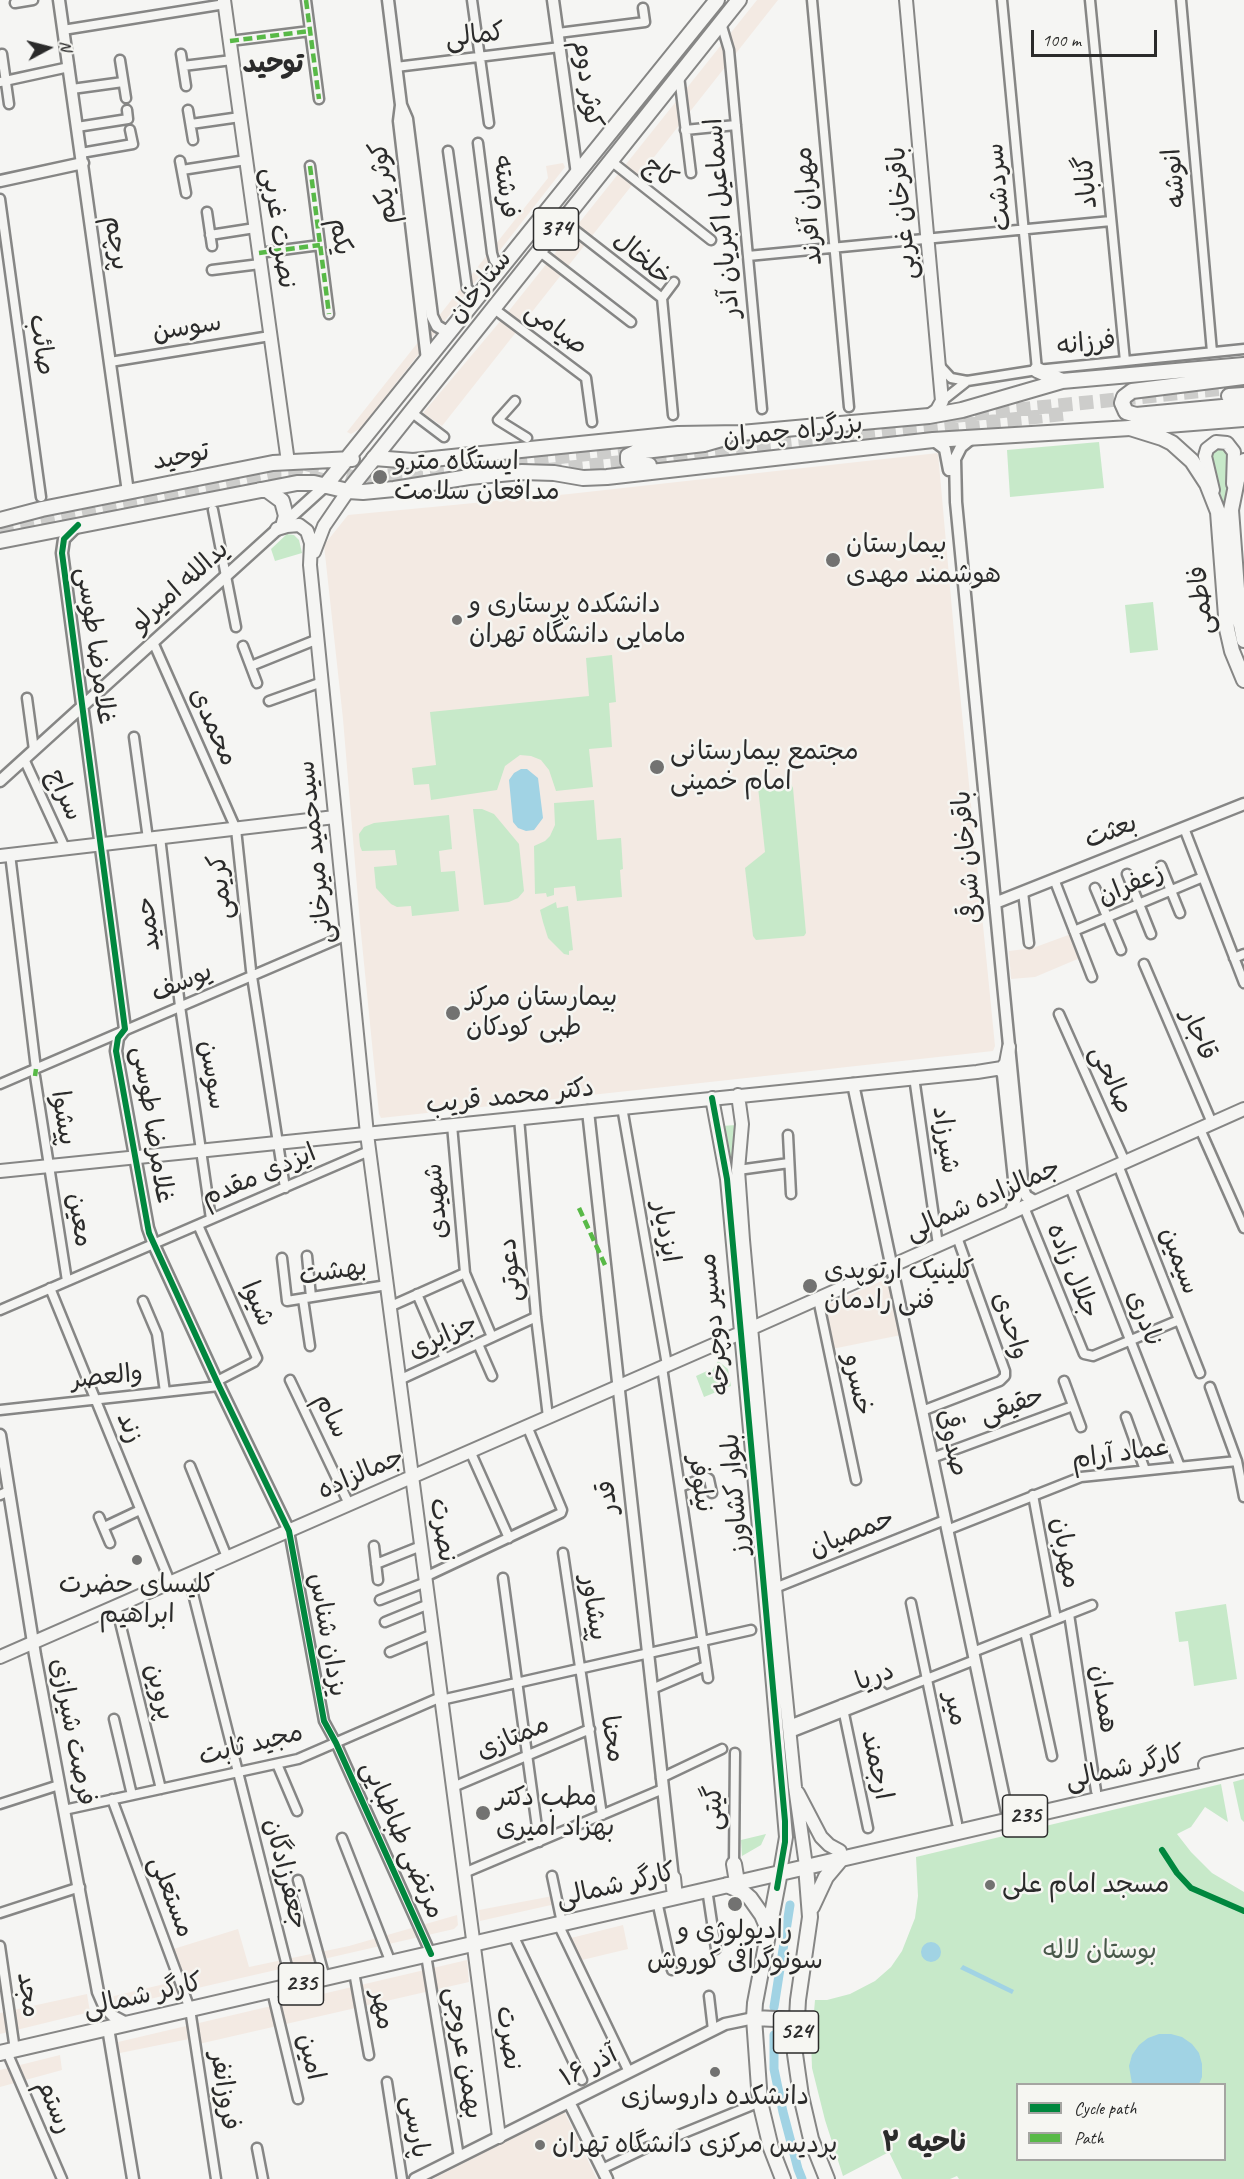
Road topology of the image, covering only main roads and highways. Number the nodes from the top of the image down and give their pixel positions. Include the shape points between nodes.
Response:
1 (717, 0) edge
2 (906, 0) edge
3 (224, 2) edge
4 (729, 2) edge
5 (441, 343) junction
6 (456, 355) junction
7 (1244, 365) edge
8 (1037, 370) road end
9 (1244, 377) edge
10 (1062, 381) junction
11 (1234, 390) tunnel mouth
12 (1244, 395) edge
13 (1244, 405) edge
14 (929, 416) junction
15 (1244, 419) edge
16 (1130, 428) junction
17 (741, 433) junction
18 (374, 458) junction
19 (347, 459) junction
20 (1244, 461) edge
21 (288, 462) junction
22 (692, 467) junction
23 (291, 484) junction
24 (324, 486) junction
25 (258, 490) junction
26 (348, 491) junction
27 (1225, 511) junction
28 (0, 520) edge
29 (280, 526) joint
30 (0, 541) edge
31 (310, 565) junction
32 (1244, 640) edge
33 (1244, 680) edge
34 (335, 817) junction
35 (5, 855) edge
36 (1009, 1047) road end
37 (738, 1095) junction
38 (712, 1098) junction
39 (1244, 1109) edge
40 (367, 1134) junction
41 (0, 1171) edge
42 (746, 1330) junction
43 (412, 1476) junction
44 (0, 1657) edge
45 (1244, 1756) edge
46 (1244, 1766) edge
47 (795, 1787) junction
48 (1097, 1795) junction
49 (841, 1855) junction
50 (805, 1863) junction
51 (734, 1864) road end
52 (780, 1872) junction
53 (673, 1878) road end
54 (732, 1883) junction
55 (675, 1897) junction
56 (810, 1912) junction
57 (769, 1931) junction
58 (473, 1938) junction
59 (754, 2018) junction
60 (796, 2020) junction
61 (7, 2052) edge
62 (499, 2137) road end
63 (783, 2179) edge
64 (827, 2179) edge

1 - 4 main road
1 - 5 main road, ستارخان / 374
2 - 14 main road, باقرخان غربی via 942,400
3 - 21 main road, نصرت غربی
4 - 6 main road, ستارخان / 374 via 721,23
5 - 6 main road
5 - 19 main road, ستارخان / 374
6 - 18 main road, ستارخان / 374
7 - 10 main road, بزرگراه چمران
8 - 10 main road
9 - 13 main road via 1132,391 1122,403 1126,412 1136,415
10 - 14 main road, بزرگراه چمران
11 - 12 main road
14 - 17 main road, بزرگراه چمران
15 - 16 main road, بزرگراه چمران
16 - 22 main road, بزرگراه چمران via 933,440
16 - 27 main road via 1167,440 1186,456
17 - 18 main road, بزرگراه چمران via 678,434 413,461
17 - 22 main road via 704,444 634,452 627,459 634,466
18 - 19 main road, توحید
18 - 26 main road, ستارخان / 374
19 - 21 main road, توحید
19 - 24 main road, ستارخان / 374
20 - 27 main road
21 - 23 main road
21 - 28 main road, توحید
22 - 26 main road, بزرگراه چمران via 600,478 522,472 394,489
23 - 24 main road, توحید via 308,482
23 - 25 main road, توحید
24 - 26 main road, توحید
25 - 29 main road via 267,490 282,501 286,516
25 - 30 main road, توحید
26 - 31 main road via 324,526
27 - 27 main road via 1234,452 1220,441 1210,446 1205,456
27 - 32 main road, فاطمی
27 - 33 main road, فاطمی via 1227,629
29 - 31 main road, سیدحمید میرخانی via 295,524 306,528 311,543
31 - 34 main road, سیدحمید میرخانی
34 - 35 main road
34 - 40 main road, سیدحمید میرخانی
36 - 37 main road, دکتر محمد قریب via 1006,1063 1000,1069
37 - 38 main road, دکتر محمد قریب
37 - 42 main road, بلوار کشاورز / 524
38 - 40 main road, دکتر محمد قریب
38 - 42 main road, بلوار کشاورز / 524 via 726,1172
39 - 42 main road, جمالزاده شمالی
40 - 41 main road, دکتر محمد قریب
40 - 43 main road, نصرت
42 - 43 main road, جمالزاده
42 - 47 main road, بلوار کشاورز / 524
42 - 52 main road, بلوار کشاورز / 524 via 786,1837
43 - 44 main road, جمالزاده
43 - 58 main road, نصرت
45 - 48 main road
46 - 48 main road, کارگر شمالی
47 - 49 main road via 821,1837
47 - 50 main road, بلوار کشاورز / 524
48 - 49 main road, کارگر شمالی / 235
49 - 50 main road, کارگر شمالی / 235
49 - 56 main road via 823,1881
50 - 52 main road, کارگر شمالی / 235
50 - 56 main road, بلوار کشاورز / 524
51 - 54 main road
52 - 54 main road, کارگر شمالی / 235
52 - 57 main road, بلوار کشاورز / 524
53 - 55 main road
54 - 55 main road, کارگر شمالی / 235
54 - 57 main road via 750,1898
55 - 58 main road, کارگر شمالی / 235 via 513,1935
56 - 60 main road, بلوار کشاورز / 524
57 - 59 main road, بلوار کشاورز / 524
58 - 61 main road, کارگر شمالی / 235 via 429,1954
58 - 62 main road, نصرت
59 - 60 main road
59 - 63 main road, بلوار کشاورز / 524 via 760,2102
60 - 64 main road, بلوار کشاورز / 524 via 795,2054 801,2096 811,2139

